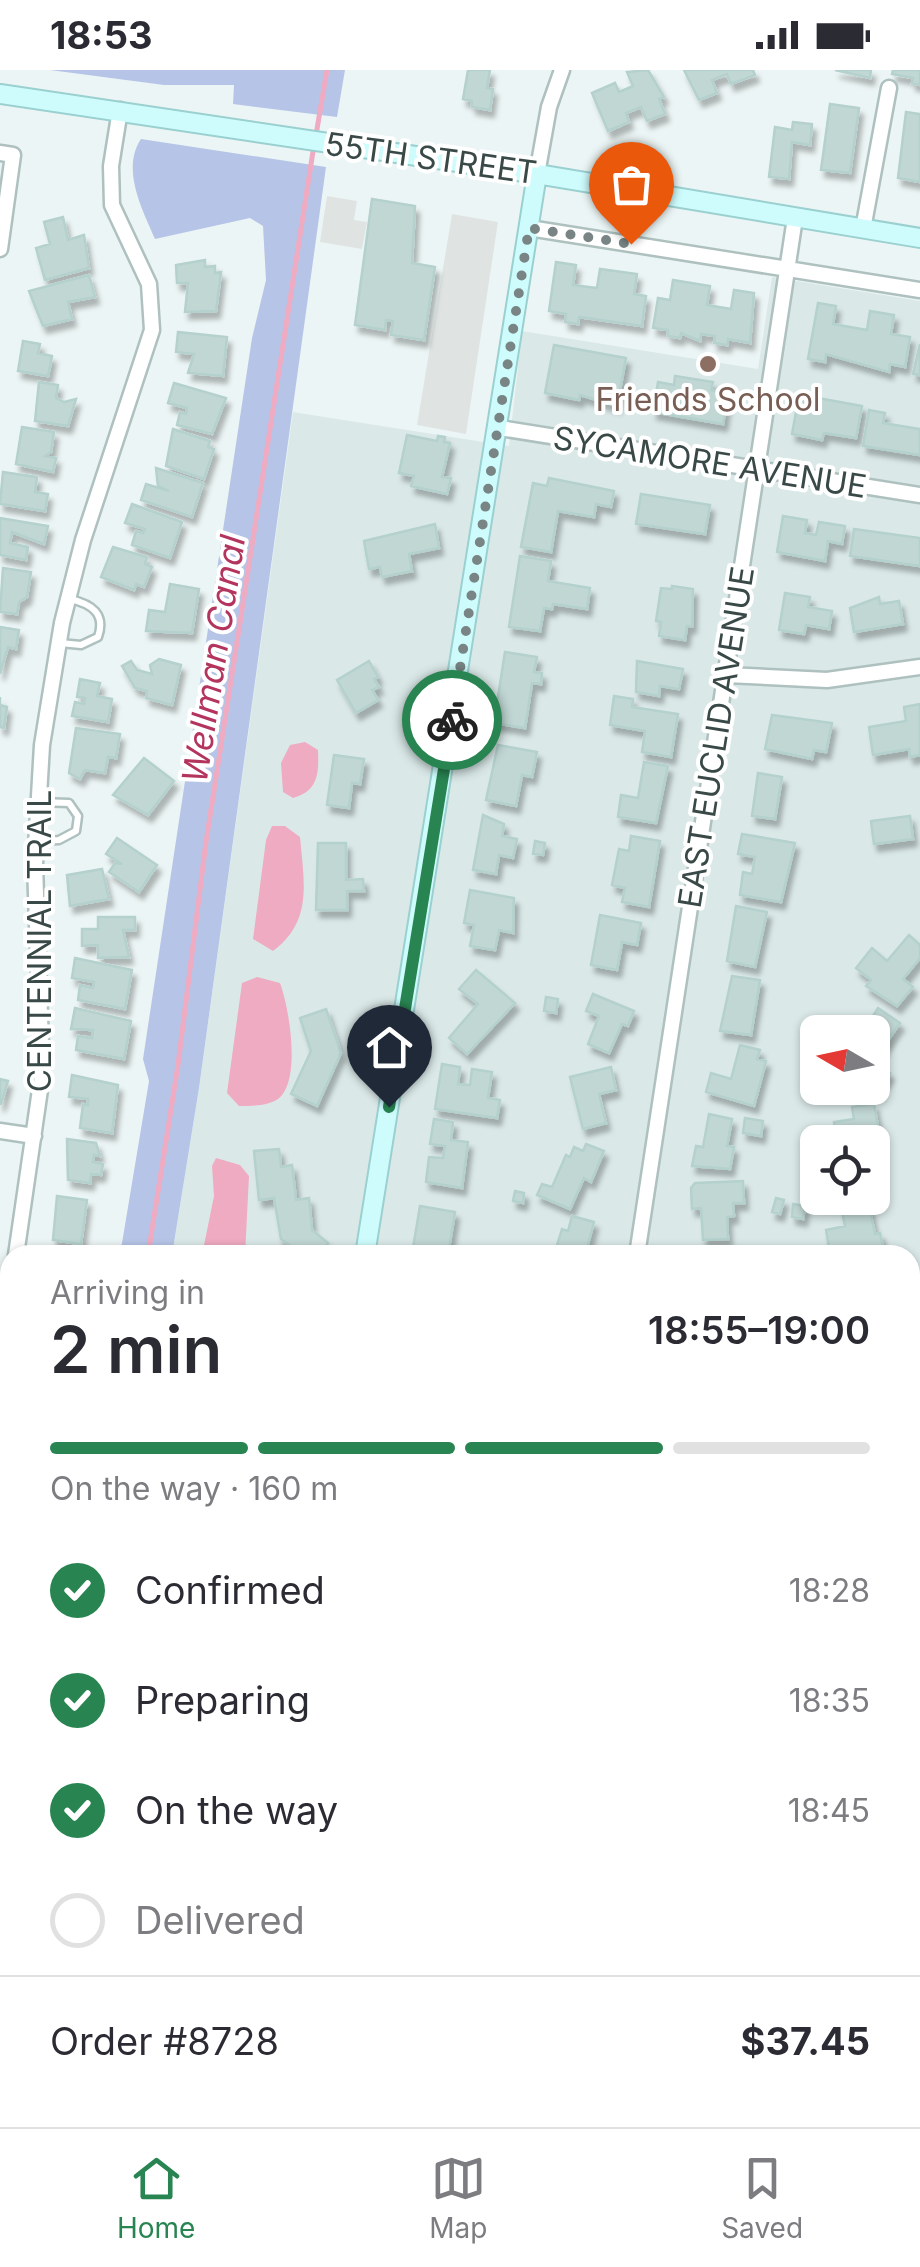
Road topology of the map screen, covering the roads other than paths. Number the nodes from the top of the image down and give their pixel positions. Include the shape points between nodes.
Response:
1 (562, 70) edge
2 (889, 88) dead end
3 (0, 94) edge
4 (120, 110) junction
5 (0, 153) edge
6 (537, 174) junction
7 (796, 218) junction
8 (529, 228) junction
9 (863, 229) junction
10 (920, 238) edge
11 (0, 249) edge
12 (788, 269) junction
13 (920, 290) edge
14 (500, 428) junction
15 (756, 468) junction
16 (920, 496) edge
17 (68, 598) junction
18 (58, 643) junction
19 (920, 667) edge
20 (726, 674) junction
21 (38, 802) junction
22 (35, 841) junction
23 (0, 1131) edge
24 (34, 1136) junction
25 (18, 1245) edge
26 (367, 1245) edge
27 (638, 1245) edge

1 - 6 street
2 - 9 street
3 - 4 street, 55TH STREET
4 - 6 street, 55TH STREET
4 - 17 street, CENTENNIAL TRAIL via 112,205 150,284 152,330
5 - 11 street via 13,155
6 - 7 street, 55TH STREET
6 - 8 street
7 - 9 street, 55TH STREET
7 - 12 street, EAST EUCLID AVENUE
8 - 12 street
8 - 14 street
9 - 10 street, 55TH STREET
12 - 13 street
12 - 15 street, EAST EUCLID AVENUE
14 - 15 street, SYCAMORE AVENUE
14 - 26 street
15 - 16 street, SYCAMORE AVENUE
15 - 20 street, EAST EUCLID AVENUE
17 - 18 street, CENTENNIAL TRAIL
17 - 18 lane via 86,603 102,624 98,637 81,645
18 - 21 street, CENTENNIAL TRAIL
19 - 20 street via 827,680
20 - 27 street, EAST EUCLID AVENUE
21 - 22 street, CENTENNIAL TRAIL
21 - 22 lane via 69,803 78,816 76,831
22 - 24 street, CENTENNIAL TRAIL via 42,1076
23 - 24 street
24 - 25 street, CENTENNIAL TRAIL

